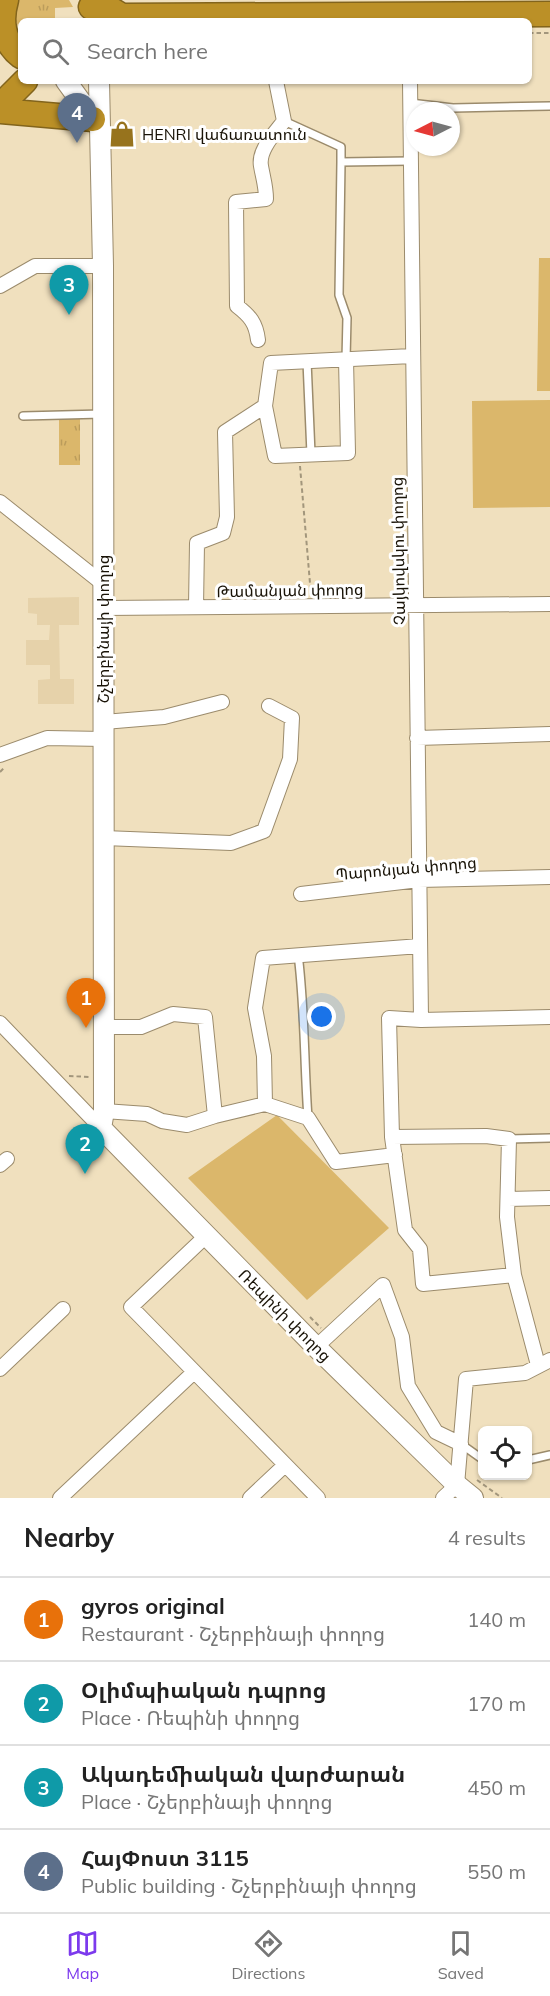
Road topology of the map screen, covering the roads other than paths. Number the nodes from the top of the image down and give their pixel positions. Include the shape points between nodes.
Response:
1 (6, 0) edge
2 (356, 7) edge
3 (90, 9) edge
4 (550, 14) edge
5 (118, 18) edge
6 (272, 18) edge
7 (410, 18) edge
8 (3, 42) edge
9 (18, 54) edge
10 (22, 84) edge
11 (68, 84) edge
12 (99, 84) edge
13 (277, 84) edge
14 (410, 84) edge
15 (410, 102) edge
16 (0, 106) edge
17 (550, 106) edge
18 (460, 108) edge
19 (0, 111) edge
20 (284, 121) junction
21 (97, 124) junction
22 (410, 156) edge
23 (410, 160) junction
24 (341, 162) junction
25 (103, 266) junction
26 (0, 286) edge
27 (258, 340) dead end
28 (412, 356) junction
29 (346, 359) junction
30 (307, 361) junction
31 (265, 406) junction
32 (104, 414) junction
33 (23, 416) dead end
34 (305, 455) junction
35 (0, 502) edge
36 (102, 583) junction
37 (550, 604) edge
38 (415, 605) junction
39 (103, 608) junction
40 (196, 608) junction
41 (222, 702) dead end
42 (269, 706) dead end
43 (104, 730) junction
44 (550, 734) edge
45 (417, 738) junction
46 (0, 755) edge
47 (104, 838) junction
48 (550, 877) edge
49 (419, 880) junction
50 (301, 894) dead end
51 (420, 946) junction
52 (298, 954) junction
53 (550, 1017) edge
54 (421, 1020) junction
55 (0, 1023) edge
56 (104, 1027) junction
57 (265, 1104) junction
58 (215, 1116) junction
59 (308, 1118) junction
60 (102, 1120) junction
61 (392, 1137) junction
62 (550, 1138) edge
63 (509, 1139) junction
64 (395, 1155) junction
65 (550, 1198) edge
66 (508, 1199) junction
67 (206, 1236) junction
68 (514, 1275) junction
69 (63, 1309) dead end
70 (316, 1347) junction
71 (544, 1363) edge
72 (0, 1369) edge
73 (194, 1372) junction
74 (461, 1444) junction
75 (550, 1455) edge
76 (478, 1456) edge
77 (532, 1459) edge
78 (285, 1464) junction
79 (450, 1492) edge
80 (60, 1498) edge
81 (250, 1498) edge
82 (318, 1498) edge
83 (473, 1498) edge

1 - 8 highway
2 - 6 highway
2 - 7 highway
3 - 5 highway via 112,10
4 - 7 highway
8 - 9 highway
10 - 16 highway
11 - 21 street
12 - 21 street, Շչերբինայի փողոց
13 - 20 street
14 - 15 street, Չայկովսկու փողոց
17 - 18 lane
19 - 21 highway
20 - 24 lane via 341,147
20 - 27 street via 267,143 260,164 267,181 266,199 236,202 237,306 255,324
21 - 25 street, Շչերբինայի փողոց
22 - 23 street, Չայկովսկու փողոց
23 - 24 lane
23 - 28 street, Չայկովսկու փողոց
24 - 29 lane via 339,295 347,318
25 - 26 street via 35,266
25 - 32 street, Շչերբինայի փողոց
28 - 29 street
28 - 38 street, Չայկովսկու փողոց
29 - 30 street
29 - 34 street via 348,453
30 - 31 street via 271,363
30 - 34 lane
31 - 34 street via 275,456
31 - 40 street via 225,432 227,517 223,533 196,543
32 - 33 lane
32 - 36 street, Շչերբինայի փողոց
35 - 36 street
36 - 39 street, Շչերբինայի փողոց
37 - 38 street, Թամանյան փողոց
38 - 40 street, Թամանյան փողոց
38 - 45 street, Չայկովսկու փողոց
39 - 40 street, Թամանյան փողոց
39 - 43 street, Շչերբինայի փողոց
41 - 43 street
42 - 47 street via 292,718 290,759 264,831 231,843
43 - 46 street via 47,738
43 - 47 street, Շչերբինայի փողոց
44 - 45 street
45 - 49 street, Չայկովսկու փողոց
47 - 56 street, Շչերբինայի փողոց
48 - 49 street, Պարոնյան փողոց
49 - 50 street, Պարոնյան փողոց
49 - 51 street, Չայկովսկու փողոց
51 - 52 street
51 - 54 street, Չայկովսկու փողոց
52 - 57 street via 263,958 255,1008 264,1056
52 - 59 lane via 304,1000
53 - 54 street
54 - 61 street via 389,1018
55 - 60 street
56 - 58 street via 141,1027 172,1014 205,1017
56 - 60 street, Շչերբինայի փողոց
57 - 58 street
57 - 59 street
58 - 60 street via 187,1125 147,1114
59 - 64 street via 336,1162
60 - 67 street, Ռեպինի փողոց
61 - 63 street
61 - 64 street
62 - 63 lane
63 - 66 street
64 - 68 street via 405,1230 420,1249 423,1284
65 - 66 street
66 - 68 street
67 - 70 street, Ռեպինի փողոց
67 - 73 street via 131,1307
68 - 71 street
69 - 72 street
70 - 74 street via 383,1285 402,1337 408,1386 436,1432
70 - 79 street, Ռեպինի փողոց
71 - 74 street via 525,1373 466,1379
73 - 78 street
73 - 80 street
74 - 76 lane
74 - 79 street
75 - 77 lane
78 - 81 street
78 - 82 street
79 - 83 street, Ռեպինի փողոց

